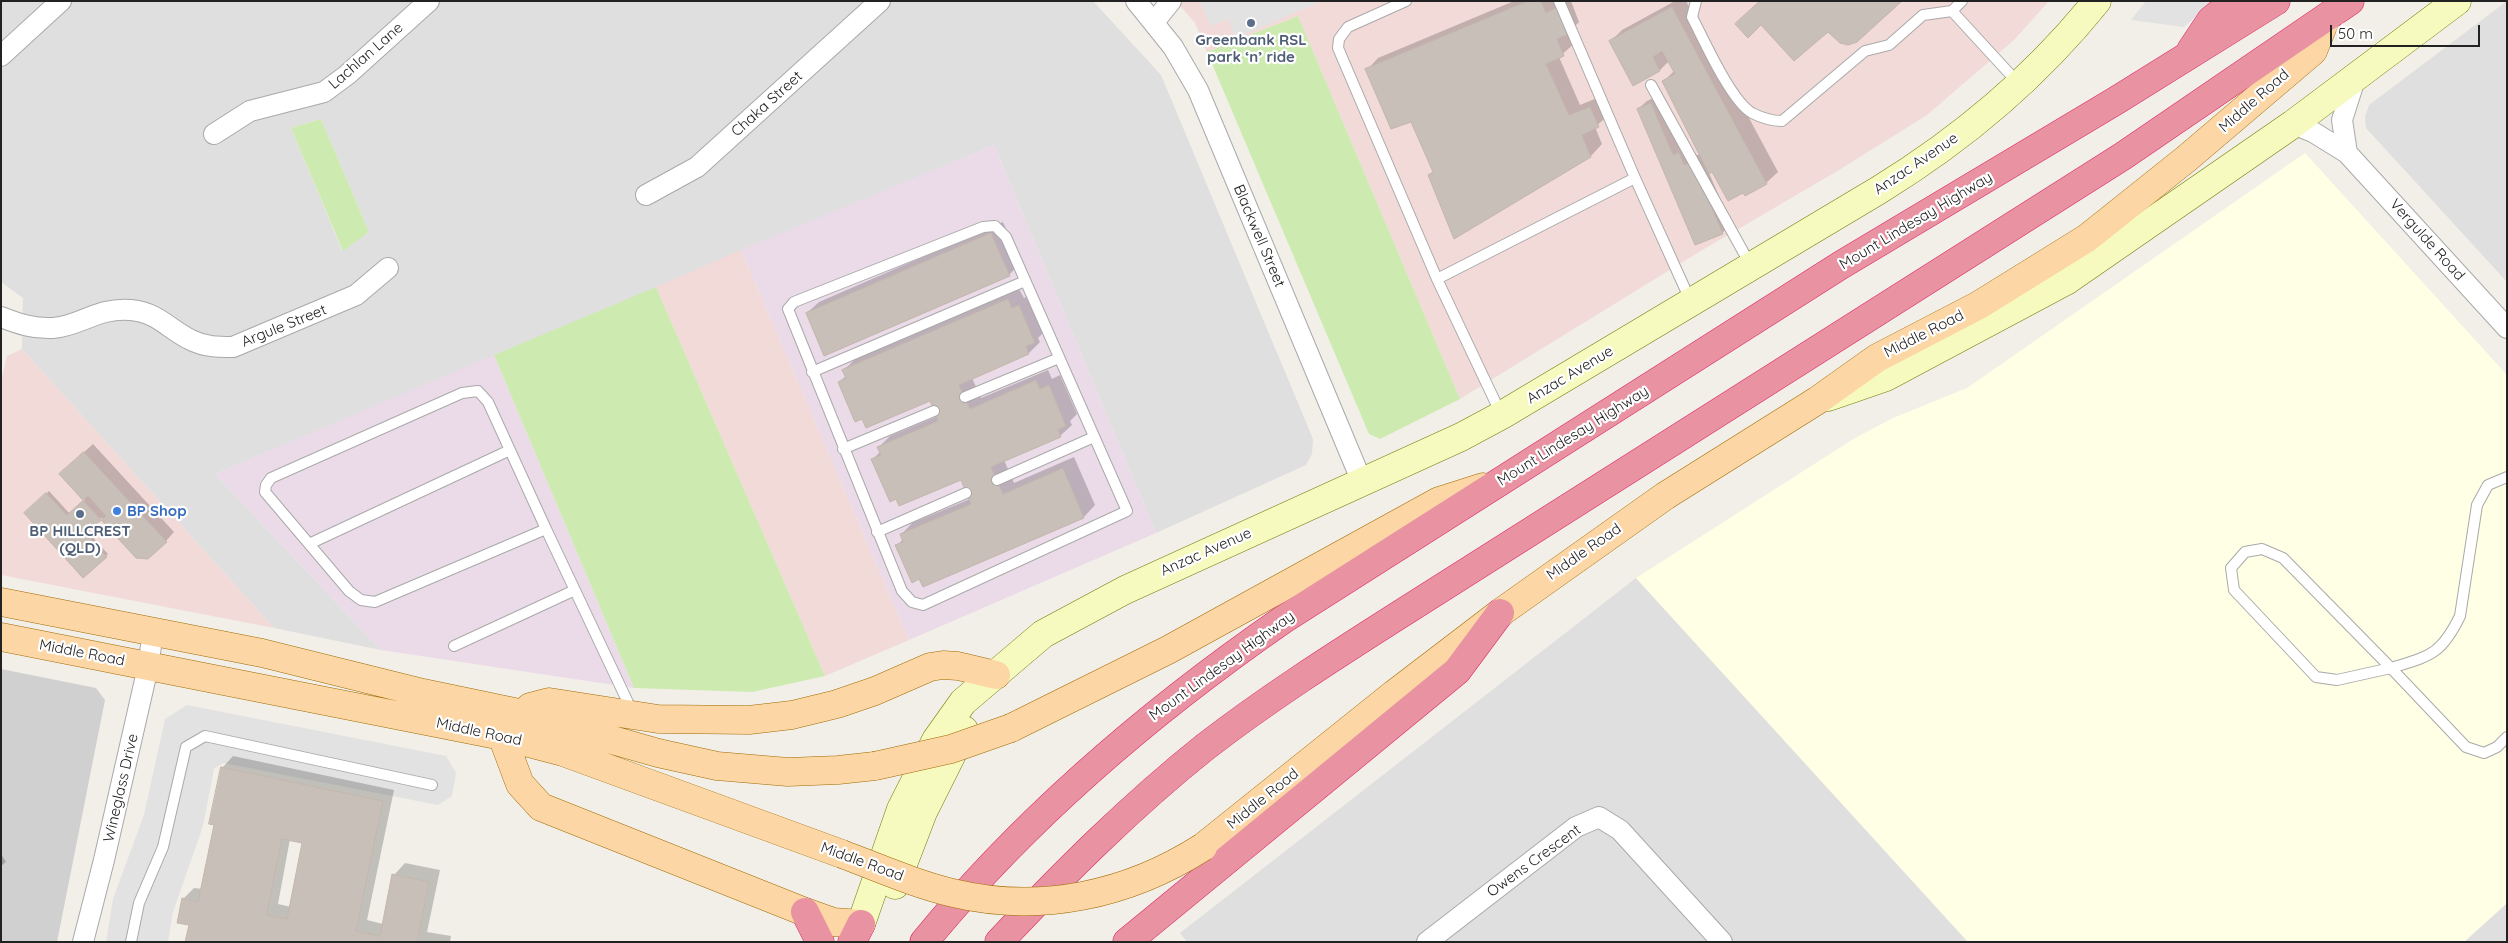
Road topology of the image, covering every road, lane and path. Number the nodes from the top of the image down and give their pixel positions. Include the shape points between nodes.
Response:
1 (61, 1) edge
2 (429, 1) edge
3 (880, 1) edge
4 (1136, 1) edge
5 (1171, 1) edge
6 (1406, 1) edge
7 (1559, 1) edge
8 (1962, 1) edge
9 (2097, 1) edge
10 (2235, 1) edge
11 (2276, 1) edge
12 (2350, 1) edge
13 (2456, 1) edge
14 (1693, 3) edge
15 (1952, 11) junction
16 (2326, 18) junction
17 (1155, 21) junction
18 (1, 56) edge
19 (2185, 59) junction
20 (2355, 79) junction
21 (1651, 85) dead end
22 (2020, 85) junction
23 (2293, 124) junction
24 (214, 134) dead end
25 (2348, 153) junction
26 (1635, 178) junction
27 (646, 195) dead end
28 (1752, 266) junction
29 (388, 268) dead end
30 (1437, 278) junction
31 (1025, 281) junction
32 (1691, 302) junction
33 (1, 317) edge
34 (2507, 328) edge
35 (1059, 358) junction
36 (812, 372) junction
37 (965, 398) dead end
38 (1818, 400) junction
39 (934, 411) dead end
40 (1502, 416) junction
41 (1094, 438) junction
42 (844, 449) junction
43 (510, 450) junction
44 (2507, 477) edge
45 (997, 480) dead end
46 (1362, 482) junction
47 (1501, 482) junction
48 (966, 493) dead end
49 (546, 529) junction
50 (877, 532) junction
51 (309, 544) junction
52 (575, 590) junction
53 (1, 602) edge
54 (1500, 614) junction
55 (153, 632) junction
56 (1, 638) edge
57 (454, 646) dead end
58 (148, 666) junction
59 (2391, 668) junction
60 (996, 675) junction
61 (514, 712) junction
62 (635, 716) junction
63 (502, 736) junction
64 (2507, 737) edge
65 (432, 785) dead end
66 (805, 912) junction
67 (856, 933) edge
68 (83, 942) edge
69 (131, 942) edge
70 (820, 942) edge
71 (924, 942) edge
72 (999, 942) edge
73 (1127, 942) edge
74 (1427, 942) edge
75 (1722, 942) edge

1 - 18 street
2 - 24 street, Lachlan Lane via 324,92 250,111
3 - 27 street, Chaka Street via 697,167
4 - 17 street, Blackwell Street
5 - 17 street
6 - 30 lane via 1348,27 1339,39 1338,48
7 - 26 lane
8 - 15 lane
9 - 22 main road, Anzac Avenue
10 - 19 highway via 2211,20
11 - 19 highway, Mount Lindesay Highway
12 - 16 highway
13 - 20 main road
14 - 15 lane via 1692,17 1733,92 1751,112 1771,121 1782,121 1865,51 1889,45 1922,15
15 - 22 lane
16 - 38 main road, Middle Road via 2312,51 2095,233 1980,305 1877,358
16 - 72 highway via 2123,156 1275,697 1207,746 1132,809
17 - 46 street, Blackwell Street via 1198,90
19 - 47 highway, Mount Lindesay Highway via 1841,265
20 - 23 main road
20 - 25 street via 2342,120
21 - 28 lane
22 - 28 main road, Anzac Avenue via 1907,173
23 - 25 street, Vergulde Road
23 - 38 main road via 2066,281 1886,377
25 - 34 street, Vergulde Road
26 - 30 lane
26 - 32 lane
28 - 32 main road, Anzac Avenue
29 - 33 street, Argule Street via 356,295 232,347 211,346 191,340 155,315 132,310 109,310 54,328 24,326
30 - 40 lane
31 - 35 lane
31 - 36 lane
31 - 36 lane via 1006,237 995,226 983,227 794,302 788,309 789,315
32 - 40 main road, Anzac Avenue
35 - 37 lane
35 - 41 lane
36 - 42 lane
38 - 54 main road, Middle Road via 1665,496
39 - 42 lane
40 - 46 main road, Anzac Avenue
41 - 45 lane
41 - 50 lane via 1126,511 923,605 912,602 902,591
42 - 50 lane
43 - 49 lane
43 - 51 lane
43 - 51 lane via 488,402 478,392 462,393 271,478 265,492
44 - 59 lane via 2488,485 2477,505 2460,616 2452,633 2431,656
46 - 60 main road, Anzac Avenue via 1076,614 1043,634
47 - 61 main road, Middle Road, bridge via 1439,501 1168,650 1011,728 951,749 875,766 838,770 788,772 716,766
47 - 71 highway, Mount Lindesay Highway via 1284,619 1224,660 1155,714 1022,833
48 - 50 lane
49 - 51 lane via 375,602 361,600 348,592
49 - 52 lane
52 - 57 lane
52 - 62 lane
53 - 55 main road, Middle Road
54 - 63 main road, Middle Road, bridge via 1180,862 1102,893 1055,900 1010,902 936,888 580,758
54 - 73 highway via 1457,671
55 - 58 street, Wineglass Drive
55 - 61 main road, Middle Road via 262,653
56 - 58 main road, Middle Road
58 - 63 main road, Middle Road
58 - 68 street, Wineglass Drive
59 - 59 lane via 2337,680 2316,677 2234,590 2231,568 2245,552 2262,549 2283,558
59 - 64 lane via 2466,747 2484,753
60 - 62 main road via 943,664 837,704 783,716 706,721
60 - 67 main road, Anzac Avenue via 938,781 907,849 889,900 881,912
61 - 62 main road via 549,702
63 - 66 main road via 520,784 540,807
65 - 69 lane via 205,736 186,747 163,846 139,903
66 - 67 main road
66 - 70 highway
74 - 75 street, Owens Crescent via 1576,827 1599,818 1620,830

